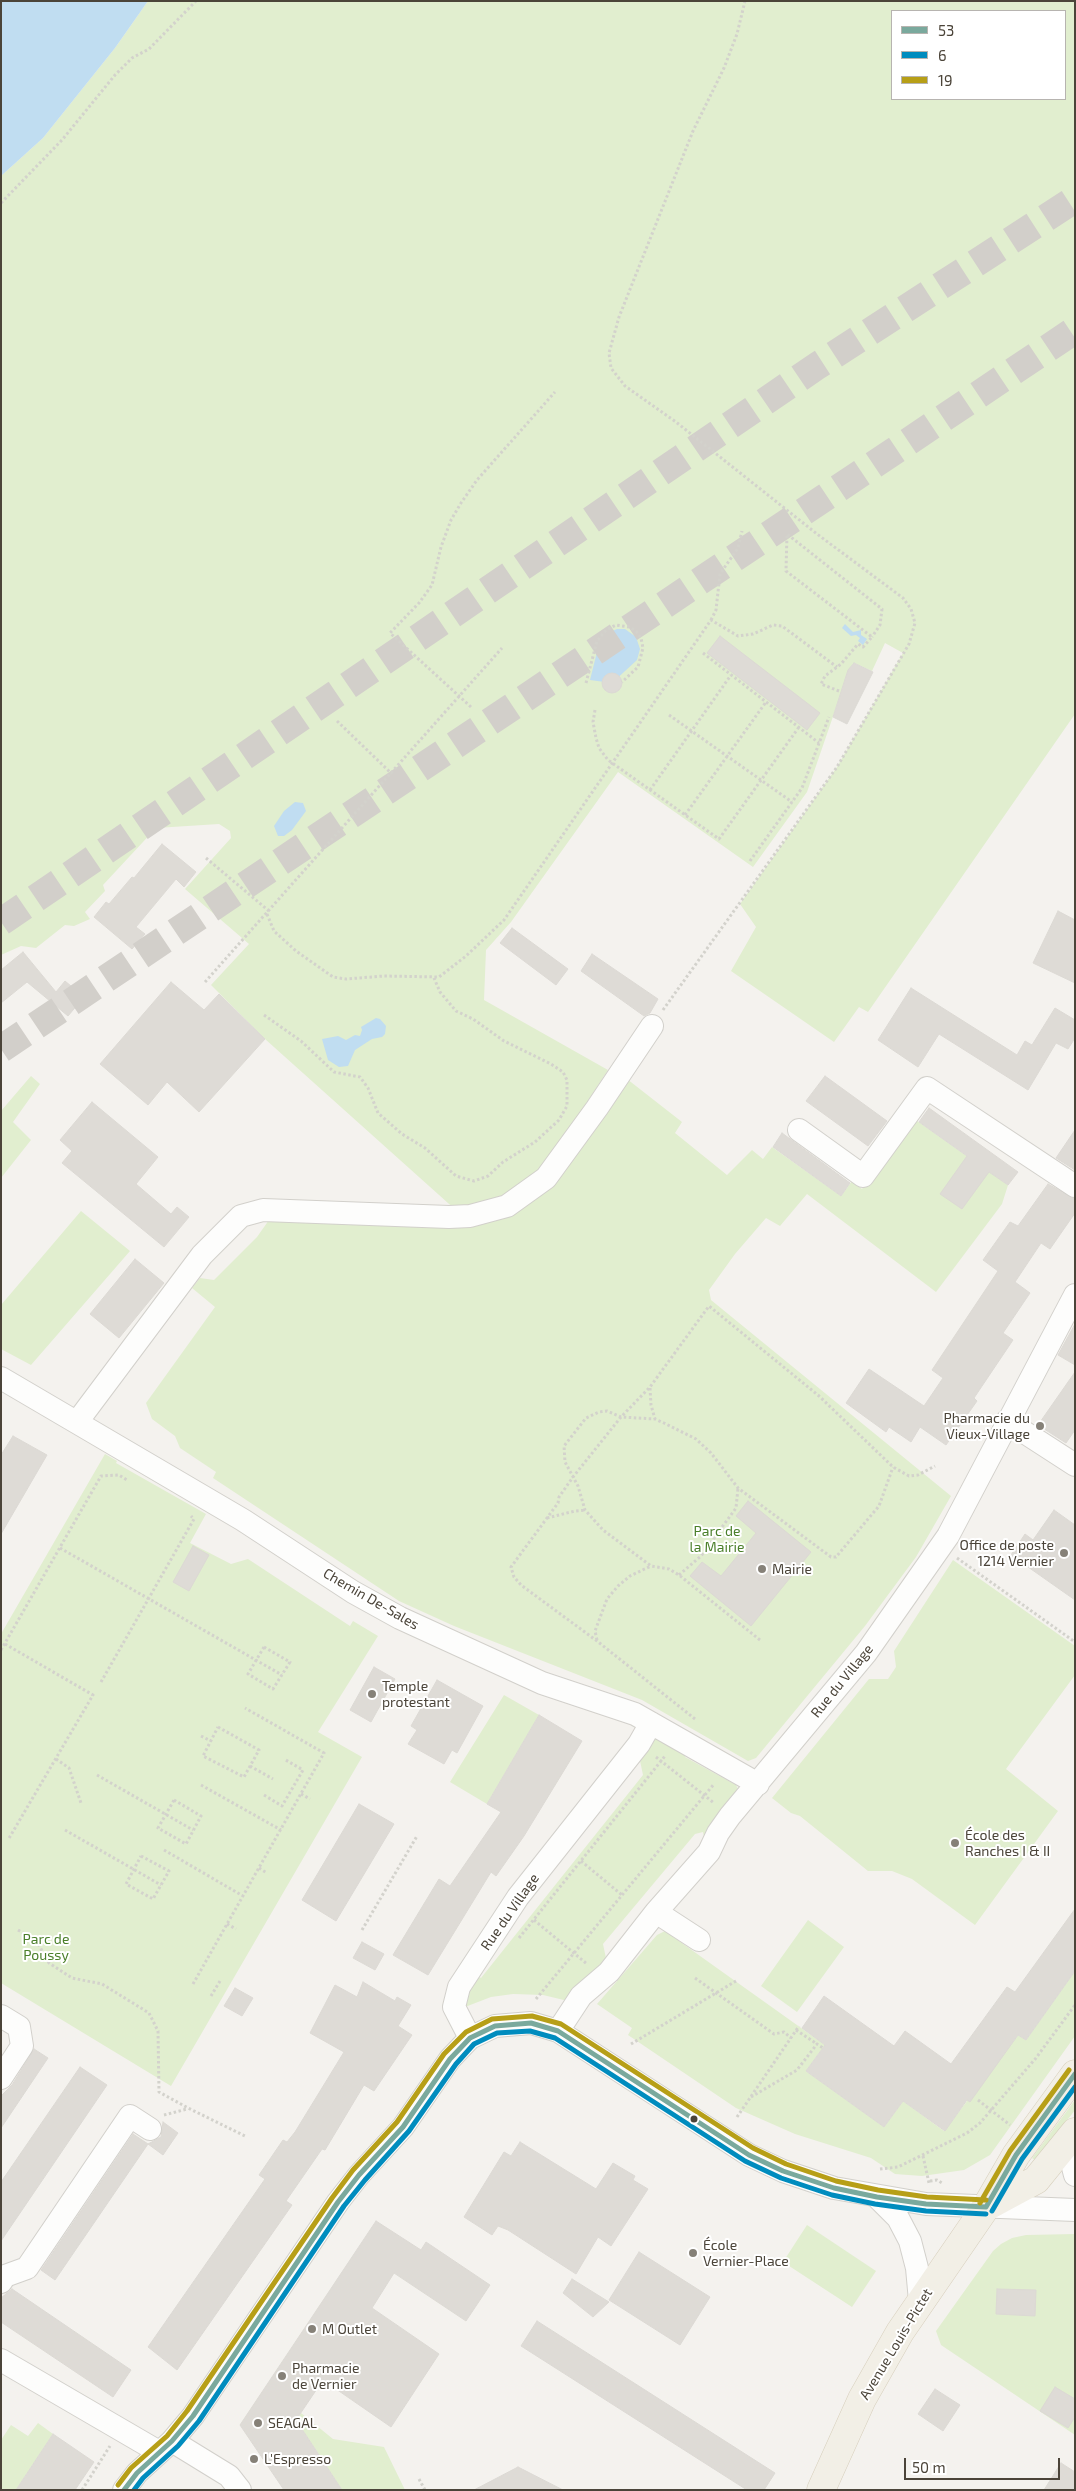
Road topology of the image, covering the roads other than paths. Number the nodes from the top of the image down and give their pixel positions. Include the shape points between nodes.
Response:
1 (652, 1026) road end
2 (799, 1130) dead end
3 (1075, 1186) edge
4 (1075, 1295) edge
5 (1, 1378) edge
6 (1007, 1421) junction
7 (77, 1422) junction
8 (1075, 1465) edge
9 (651, 1723) junction
10 (758, 1784) junction
11 (656, 1912) junction
12 (699, 1940) dead end
13 (1, 2016) edge
14 (558, 2031) junction
15 (470, 2038) junction
16 (1075, 2074) edge
17 (1, 2078) edge
18 (150, 2129) dead end
19 (1072, 2135) edge
20 (1075, 2175) edge
21 (877, 2198) junction
22 (986, 2207) junction
23 (1075, 2210) edge
24 (1, 2282) edge
25 (920, 2301) junction
26 (1, 2360) edge
27 (166, 2447) junction
28 (124, 2490) edge
29 (240, 2490) edge
30 (821, 2490) edge

1 - 7 street via 546,1178 507,1206 470,1216 449,1217 263,1210 241,1216 202,1254
2 - 3 street via 863,1176 927,1088
4 - 6 street, Rue du Village
5 - 7 street, Chemin De-Sales
6 - 8 street
6 - 10 street, Rue du Village via 944,1541 866,1653
7 - 9 street, Chemin De-Sales via 400,1618 542,1683 635,1714
9 - 10 street, Chemin De-Sales
9 - 15 street, Rue du Village via 639,1744 518,1897 459,1986 454,2007
10 - 11 street, Rue du Village via 718,1833 709,1852
11 - 12 street
11 - 14 street, Rue du Village via 609,1972 581,1996
13 - 17 street via 19,2027 22,2046
14 - 15 street via 531,2023 509,2023
14 - 21 street via 749,2155 783,2171
15 - 27 street via 450,2060 403,2127 338,2202 193,2416
16 - 22 main road, Avenue Louis-Pictet via 1016,2154
18 - 24 street via 130,2116 27,2268 5,2276
19 - 20 street via 1070,2156
19 - 22 main road via 1036,2180
21 - 22 street
21 - 25 street via 898,2218 910,2241
22 - 23 street
22 - 25 main road, Avenue Louis-Pictet
25 - 30 main road, Avenue Louis-Pictet via 862,2399
26 - 27 street
27 - 28 street via 137,2473
27 - 29 street via 229,2476

